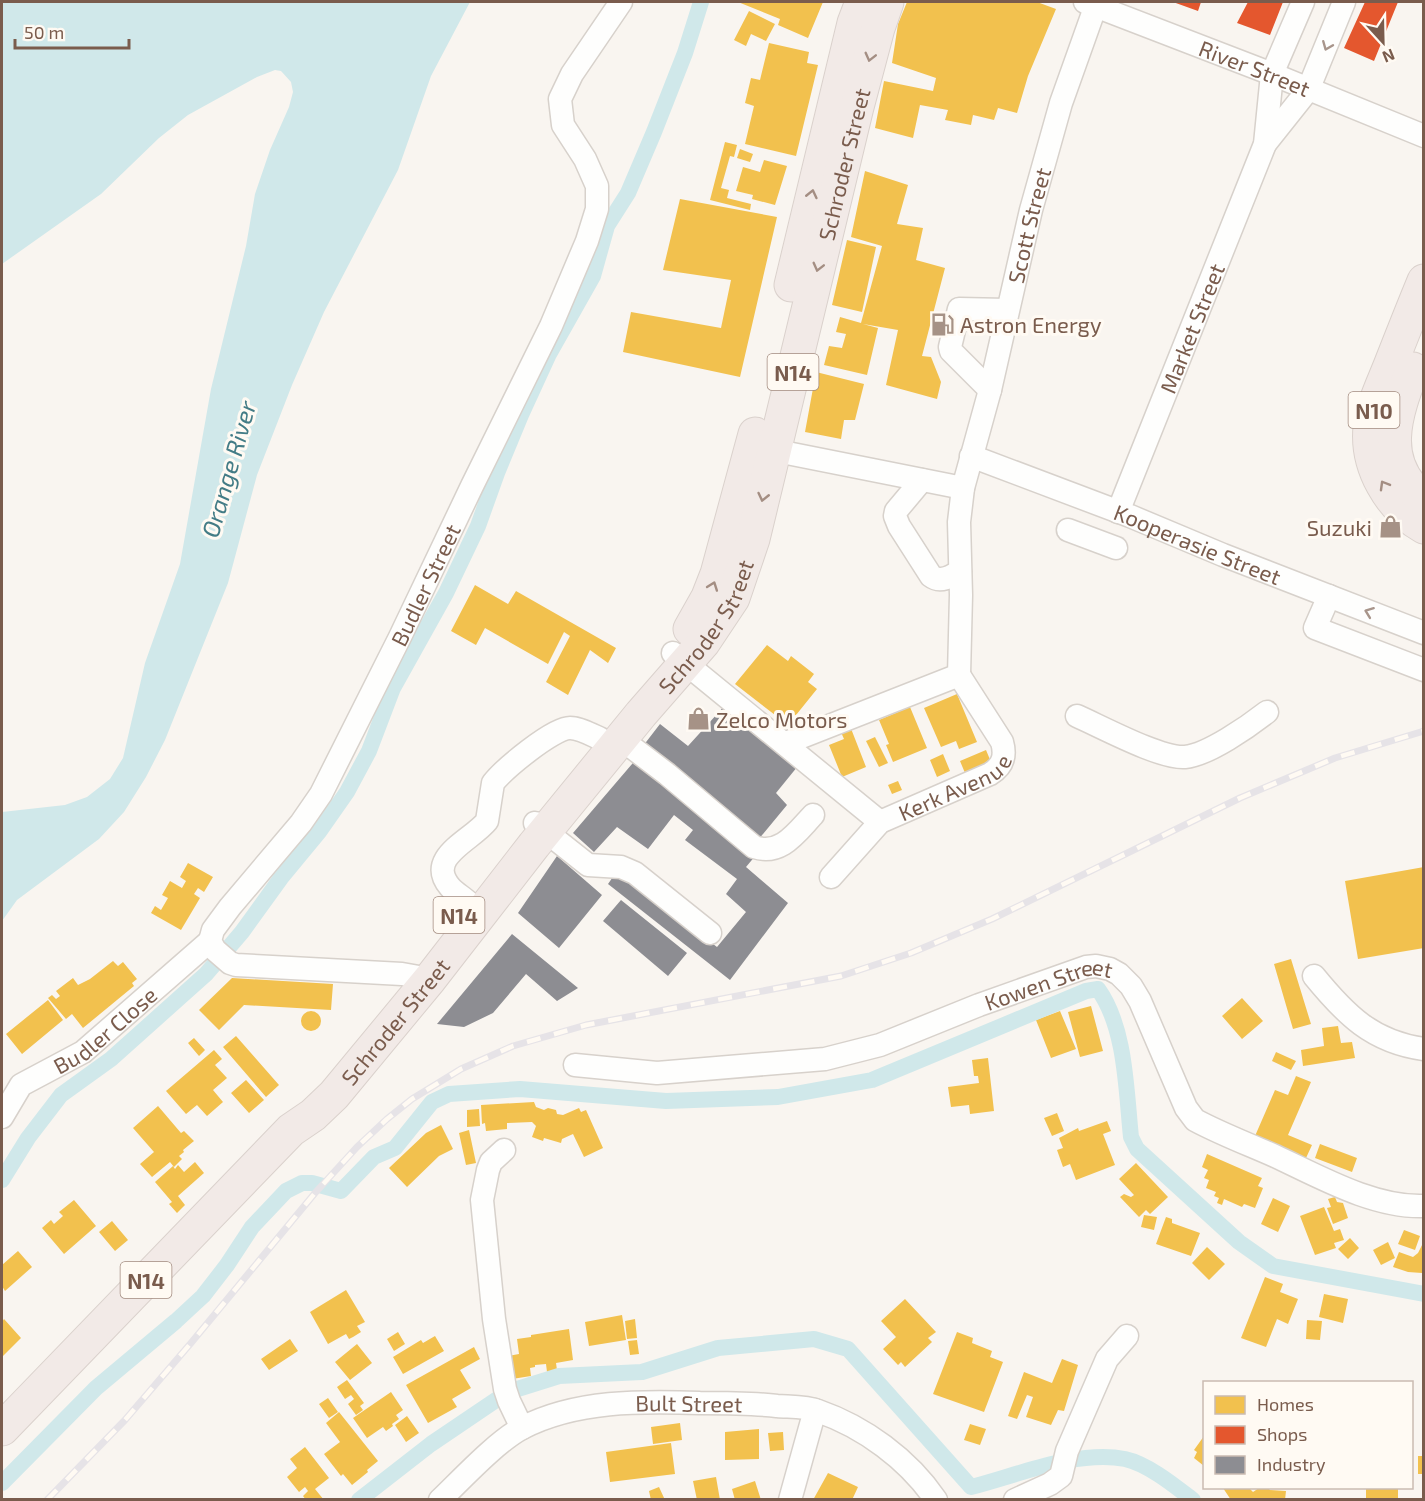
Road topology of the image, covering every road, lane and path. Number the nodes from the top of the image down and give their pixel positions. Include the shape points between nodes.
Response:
1 (621, 2) edge
2 (862, 2) edge
3 (887, 2) edge
4 (1303, 2) edge
5 (1344, 2) edge
6 (1092, 3) edge
7 (1272, 74) junction
8 (1308, 90) junction
9 (1424, 136) edge
10 (1266, 144) junction
11 (1424, 281) edge
12 (1007, 310) junction
13 (1424, 342) edge
14 (990, 390) junction
15 (763, 449) junction
16 (971, 456) junction
17 (922, 480) junction
18 (963, 488) junction
19 (1424, 499) edge
20 (1118, 512) junction
21 (1424, 527) edge
22 (1068, 530) dead end
23 (1116, 548) dead end
24 (960, 571) junction
25 (1321, 593) junction
26 (1424, 633) edge
27 (679, 658) junction
28 (1424, 670) edge
29 (959, 675) junction
30 (1267, 712) dead end
31 (1077, 716) dead end
32 (611, 739) junction
33 (786, 743) junction
34 (813, 815) dead end
35 (880, 822) junction
36 (540, 826) junction
37 (831, 877) dead end
38 (468, 903) junction
39 (710, 933) dead end
40 (219, 952) junction
41 (1314, 976) dead end
42 (421, 977) junction
43 (1424, 1049) edge
44 (576, 1065) dead end
45 (2, 1117) edge
46 (504, 1150) dead end
47 (1424, 1206) edge
48 (1127, 1336) dead end
49 (815, 1410) junction
50 (522, 1428) junction
51 (2, 1429) edge
52 (440, 1500) edge
53 (790, 1500) edge
54 (936, 1500) edge
55 (1015, 1500) edge

1 - 40 street, Budler Street via 572,74 560,99 563,125 597,186 597,209 587,241 551,326 321,794 302,823 218,923
15 -> 2 highway, Schroder Street / N14 via 836,93
3 -> 15 highway, Schroder Street / N14
4 - 7 street, Market Street
5 -> 8 street, Market Street
6 - 7 street, River Street
6 - 12 street, Scott Street via 1061,103
7 - 8 street, River Street
7 - 10 street, Market Street
8 - 9 street, River Street
8 - 10 street, Market Street
10 - 20 street, Market Street
21 -> 11 highway, N10 via 1401,510 1384,486 1372,456 1370,428
12 - 14 street, Scott Street
12 - 14 street via 959,309 950,347
13 - 19 highway, N10 via 1401,399 1394,440 1406,480
14 - 16 street, Scott Street
15 - 17 street
15 - 27 highway, Schroder Street / N14 via 711,591 689,630
16 - 18 street, Scott Street
16 - 20 street, Kooperasie Street
17 - 18 street
17 - 24 street via 896,511 897,521 931,576 944,579
18 - 24 street
20 - 25 street, Kooperasie Street
22 - 23 street
24 - 29 street
26 -> 25 street, Kooperasie Street
25 - 28 street via 1315,628
27 - 32 highway, Schroder Street / N14
27 - 33 street
29 - 33 street
29 - 35 street, Kerk Avenue via 1002,742 1004,755 1000,766 990,774
30 - 31 street via 1251,725 1186,757 1163,754
32 - 34 street via 667,774 754,847 768,850 782,846
32 - 36 highway, Schroder Street / N14
32 - 38 street via 576,728 557,731 492,783 487,821 441,866 449,886
33 - 35 street
35 - 37 street, Kerk Avenue
36 - 38 highway, Schroder Street / N14
36 - 39 street via 588,865 621,867 634,873
36 - 42 highway, Schroder Street / N14
38 - 42 highway, Schroder Street / N14
40 - 42 street via 255,967
40 - 45 street, Budler Close via 136,1008 82,1052 21,1085
41 - 43 street via 1338,1006 1366,1029 1386,1040
42 - 51 highway, Schroder Street / N14 via 302,1106 291,1130
44 - 47 street, Kowen Street via 657,1074 825,1059 880,1045 1086,968 1103,967 1119,974 1136,994 1192,1117 1369,1197 1401,1206
46 - 50 street via 491,1162 483,1200 494,1319 507,1395
48 - 55 street via 1107,1359 1061,1476
49 - 50 street, Bult Street via 757,1404 620,1404 582,1408
49 - 53 street
49 - 54 street, Bult Street via 880,1444 917,1476
50 - 52 street, Bult Street

